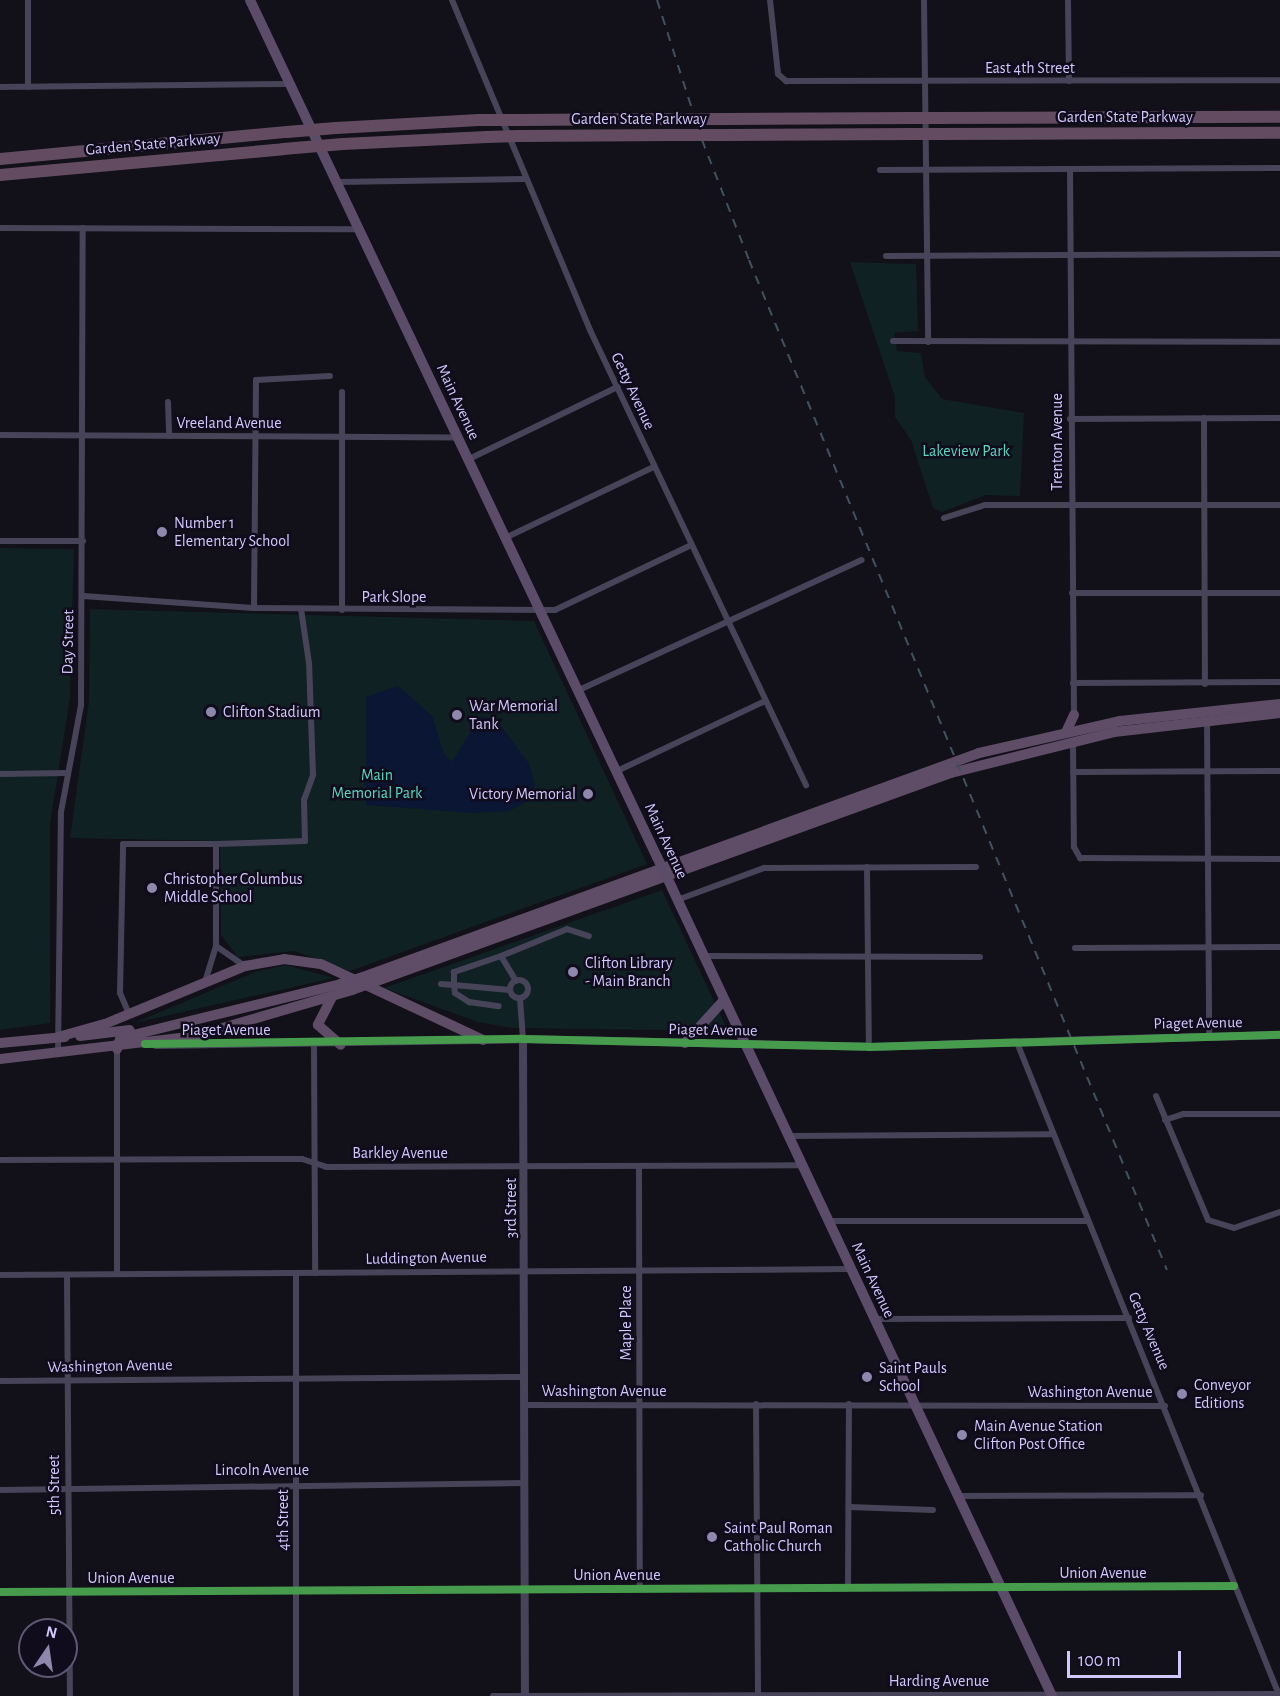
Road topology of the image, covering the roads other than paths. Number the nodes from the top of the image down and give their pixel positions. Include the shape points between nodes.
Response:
1 (28, 0) edge
2 (250, 0) edge
3 (452, 0) edge
4 (770, 0) edge
5 (924, 0) edge
6 (1068, 0) edge
7 (1280, 80) edge
8 (924, 81) junction
9 (1069, 81) junction
10 (289, 84) junction
11 (0, 87) edge
12 (28, 87) junction
13 (1280, 117) edge
14 (1280, 133) edge
15 (0, 159) edge
16 (1280, 168) edge
17 (1070, 169) junction
18 (880, 170) dead end
19 (924, 170) junction
20 (0, 175) edge
21 (525, 179) junction
22 (337, 182) junction
23 (0, 228) edge
24 (83, 228) junction
25 (359, 229) junction
26 (1280, 254) edge
27 (1070, 255) junction
28 (886, 256) dead end
29 (924, 256) junction
30 (893, 341) dead end
31 (928, 342) junction
32 (1070, 342) junction
33 (1280, 342) edge
34 (330, 376) dead end
35 (617, 387) junction
36 (342, 392) dead end
37 (168, 402) dead end
38 (1204, 418) junction
39 (1280, 418) edge
40 (1070, 419) junction
41 (0, 435) edge
42 (84, 435) junction
43 (169, 436) junction
44 (256, 436) junction
45 (342, 437) junction
46 (459, 437) junction
47 (469, 459) junction
48 (654, 467) junction
49 (1280, 504) edge
50 (1070, 505) junction
51 (1204, 505) junction
52 (944, 518) dead end
53 (507, 537) junction
54 (0, 541) edge
55 (83, 541) junction
56 (691, 545) junction
57 (861, 560) dead end
58 (1072, 593) junction
59 (1205, 593) junction
60 (1280, 593) edge
61 (83, 596) junction
62 (254, 608) junction
63 (301, 609) junction
64 (342, 610) junction
65 (541, 611) junction
66 (726, 624) junction
67 (1280, 682) edge
68 (1073, 683) junction
69 (1206, 684) junction
70 (579, 690) junction
71 (765, 701) junction
72 (1280, 704) edge
73 (1280, 713) edge
74 (1074, 715) joint
75 (1207, 719) junction
76 (1069, 736) junction
77 (617, 771) junction
78 (1280, 771) edge
79 (1073, 772) junction
80 (1208, 772) junction
81 (67, 773) junction
82 (0, 774) edge
83 (806, 785) dead end
84 (216, 844) junction
85 (1208, 859) junction
86 (1280, 859) edge
87 (867, 867) junction
88 (976, 867) dead end
89 (677, 900) junction
90 (589, 936) dead end
91 (216, 946) junction
92 (1209, 947) junction
93 (1280, 947) edge
94 (1076, 948) dead end
95 (501, 956) junction
96 (704, 956) junction
97 (868, 956) junction
98 (980, 957) dead end
99 (245, 966) junction
100 (516, 981) junction
101 (205, 982) junction
102 (441, 984) dead end
103 (454, 985) junction
104 (510, 990) junction
105 (333, 996) junction
106 (520, 999) junction
107 (724, 1000) junction
108 (499, 1006) dead end
109 (129, 1014) junction
110 (175, 1024) junction
111 (1209, 1035) junction
112 (1280, 1035) edge
113 (58, 1037) junction
114 (523, 1039) junction
115 (483, 1040) junction
116 (0, 1043) edge
117 (685, 1043) junction
118 (145, 1044) junction
119 (745, 1044) junction
120 (314, 1045) junction
121 (341, 1045) junction
122 (1018, 1045) junction
123 (870, 1047) junction
124 (117, 1049) junction
125 (58, 1054) junction
126 (0, 1059) edge
127 (1156, 1096) dead end
128 (1280, 1114) edge
129 (1165, 1120) junction
130 (1051, 1134) junction
131 (788, 1136) junction
132 (117, 1159) junction
133 (0, 1160) edge
134 (315, 1163) junction
135 (802, 1165) junction
136 (524, 1166) junction
137 (639, 1166) junction
138 (1280, 1212) edge
139 (829, 1221) junction
140 (1088, 1221) junction
141 (852, 1269) junction
142 (524, 1270) junction
143 (639, 1270) junction
144 (315, 1272) junction
145 (296, 1273) junction
146 (117, 1274) junction
147 (0, 1275) edge
148 (67, 1275) junction
149 (1129, 1318) junction
150 (875, 1319) junction
151 (297, 1377) junction
152 (524, 1377) junction
153 (69, 1379) junction
154 (0, 1381) edge
155 (756, 1404) junction
156 (849, 1404) junction
157 (525, 1405) junction
158 (639, 1405) junction
159 (916, 1406) junction
160 (1165, 1406) junction
161 (296, 1483) junction
162 (525, 1483) junction
163 (67, 1489) junction
164 (0, 1490) edge
165 (1201, 1495) junction
166 (958, 1496) junction
167 (849, 1507) junction
168 (933, 1510) dead end
169 (1234, 1586) junction
170 (1001, 1587) junction
171 (525, 1588) junction
172 (757, 1588) junction
173 (848, 1588) junction
174 (640, 1589) junction
175 (297, 1591) junction
176 (0, 1592) edge
177 (69, 1592) junction
178 (972, 1695) edge
179 (1052, 1695) edge
180 (1279, 1695) edge
181 (70, 1696) edge
182 (296, 1696) edge
183 (493, 1696) edge
184 (525, 1696) edge
185 (758, 1696) edge

1 - 12 street
2 - 10 main road, Main Avenue
3 - 21 street, Getty Avenue
4 - 8 street, East 4th Street via 781,78
5 - 8 street
6 - 9 street
7 - 9 street, East 4th Street
8 - 9 street, East 4th Street
8 - 19 street
10 - 12 street
10 - 22 main road, Main Avenue
11 - 12 street
13 - 15 highway, Garden State Parkway, bridge via 479,120 336,128
14 - 20 highway, Garden State Parkway, bridge via 487,137 283,148
16 - 17 street
17 - 19 street
17 - 27 street, Trenton Avenue
18 - 19 street
19 - 29 street
21 - 22 street
21 - 35 street, Getty Avenue
22 - 25 main road, Main Avenue
23 - 24 street
24 - 25 street
24 - 42 street, Day Street
25 - 46 main road, Main Avenue
26 - 27 street
27 - 29 street
27 - 32 street, Trenton Avenue
28 - 29 street
29 - 31 street
30 - 31 street
31 - 32 street
32 - 33 street
32 - 40 street, Trenton Avenue
34 - 44 street via 256,380
35 - 47 street
35 - 48 street, Getty Avenue
36 - 45 street
37 - 43 street
38 - 39 street
38 - 40 street
38 - 51 street
40 - 50 street, Trenton Avenue
41 - 42 street, Vreeland Avenue
42 - 43 street, Vreeland Avenue
42 - 55 street, Day Street
43 - 44 street, Vreeland Avenue
44 - 45 street, Vreeland Avenue
44 - 62 street
45 - 46 street, Vreeland Avenue
45 - 64 street
46 - 47 main road, Main Avenue
47 - 53 main road, Main Avenue
48 - 53 street
48 - 56 street, Getty Avenue
49 - 51 street
50 - 51 street
50 - 52 street via 985,505
50 - 58 street, Trenton Avenue
51 - 59 street
53 - 65 main road, Main Avenue
54 - 55 street
55 - 61 street, Day Street
56 - 65 street, Park Slope via 555,610
56 - 66 street, Getty Avenue
57 - 66 street
58 - 59 street
58 - 68 street, Trenton Avenue
59 - 60 street
59 - 69 street
61 - 62 street, Park Slope
61 - 81 street, Day Street via 81,705
62 - 63 street, Park Slope
63 - 64 street, Park Slope
63 - 84 street via 309,663 313,775 304,800 305,841
64 - 65 street, Park Slope
65 - 70 main road, Main Avenue
66 - 70 street
66 - 71 street, Getty Avenue
67 - 69 street
68 - 69 street
68 - 74 street, Trenton Avenue
70 - 77 main road, Main Avenue
71 - 77 street
71 - 83 street, Getty Avenue
72 - 76 highway via 1158,715
73 - 75 highway
74 - 76 highway
75 - 76 highway
75 - 80 street
76 - 79 street
76 - 105 highway, bridge via 951,772
76 - 110 highway, bridge via 920,772 363,977
77 - 89 main road, Main Avenue, bridge
78 - 80 street
79 - 80 street
79 - 85 street via 1074,847 1080,858
80 - 85 street
81 - 82 street
81 - 113 street, Day Street via 62,812
84 - 91 street
84 - 109 street via 123,844 120,993
85 - 86 street
85 - 92 street
87 - 88 street
87 - 89 street via 764,868
87 - 97 street
89 - 96 main road, Main Avenue
90 - 95 street via 567,929
91 - 99 street
91 - 101 street
92 - 93 street
92 - 94 street
92 - 111 street
95 - 100 street
95 - 103 street via 454,972
96 - 97 street
96 - 107 main road, Main Avenue
97 - 98 street
97 - 123 street
99 - 101 highway
99 - 115 highway via 284,959 321,964 473,1031
100 - 104 street
100 - 106 street via 527,986
101 - 109 highway
102 - 103 street
103 - 104 street
103 - 108 street via 454,993 469,1002
104 - 106 street
105 - 118 highway via 243,1024
105 - 121 highway via 318,1025
106 - 114 street
107 - 117 main road
107 - 119 main road, Main Avenue
109 - 113 highway
110 - 113 highway, Piaget Avenue
110 - 124 highway via 120,1039
111 - 112 street, Piaget Avenue
111 - 122 street, Piaget Avenue, bridge
113 - 116 highway, Piaget Avenue
113 - 125 street, Day Street
114 - 115 street, Piaget Avenue
114 - 117 street, Piaget Avenue
114 - 136 street, 3rd Street
115 - 121 street, Piaget Avenue
117 - 119 street, Piaget Avenue
118 - 120 street, Piaget Avenue
118 - 124 highway, Piaget Avenue
119 - 123 street, Piaget Avenue
119 - 131 main road, Main Avenue
120 - 121 street, Piaget Avenue
120 - 134 street
122 - 123 street, Piaget Avenue
122 - 130 street, Getty Avenue
124 - 125 highway, Piaget Avenue
124 - 132 street
125 - 126 highway, Piaget Avenue
127 - 129 street
128 - 129 street via 1183,1114
129 - 138 street via 1208,1220 1234,1228
130 - 131 street
130 - 140 street, Getty Avenue
131 - 135 main road, Main Avenue
132 - 133 street, Barkley Avenue
132 - 134 street, Barkley Avenue via 302,1159
132 - 146 street
134 - 136 street, Barkley Avenue
134 - 144 street
135 - 137 street, Barkley Avenue
135 - 139 main road, Main Avenue
136 - 137 street, Barkley Avenue
136 - 142 street, 3rd Street
137 - 143 street, Maple Place
139 - 140 street
139 - 141 main road, Main Avenue
140 - 149 street, Getty Avenue
141 - 143 street, Luddington Avenue
141 - 150 main road, Main Avenue
142 - 143 street, Luddington Avenue
142 - 144 street, Luddington Avenue
142 - 152 street, 3rd Street
143 - 158 street, Maple Place
144 - 145 street, Luddington Avenue
145 - 146 street, Luddington Avenue
145 - 151 street, 4th Street
146 - 148 street, Luddington Avenue
147 - 148 street, Luddington Avenue
148 - 153 street, 5th Street
149 - 150 street
149 - 160 street, Getty Avenue
150 - 159 main road, Main Avenue
151 - 152 street, Washington Avenue
151 - 153 street, Washington Avenue
151 - 161 street, 4th Street
152 - 157 street, Washington Avenue
153 - 154 street, Washington Avenue
153 - 163 street, 5th Street
155 - 156 street, Washington Avenue
155 - 158 street, Washington Avenue
155 - 172 street
156 - 159 street, Washington Avenue
156 - 167 street
157 - 158 street, Washington Avenue
157 - 162 street
158 - 174 street, Maple Place
159 - 160 street, Washington Avenue
159 - 166 main road, Main Avenue
160 - 165 street, Getty Avenue
161 - 162 street, Lincoln Avenue
161 - 163 street, Lincoln Avenue
161 - 175 street, 4th Street
162 - 171 street
163 - 164 street, Lincoln Avenue
163 - 177 street, 5th Street
165 - 166 street
165 - 169 street, Getty Avenue
166 - 170 main road, Main Avenue
167 - 168 street
167 - 173 street
169 - 170 street, Union Avenue
169 - 180 street, Getty Avenue
170 - 173 street, Union Avenue
170 - 179 main road, Main Avenue
171 - 174 street, Union Avenue
171 - 175 street, Union Avenue
171 - 184 street
172 - 173 street, Union Avenue
172 - 174 street, Union Avenue
172 - 185 street
175 - 177 street, Union Avenue
175 - 182 street, 4th Street
176 - 177 street, Union Avenue
177 - 181 street, 5th Street
178 - 179 street, Harding Avenue
178 - 185 street, Harding Avenue
179 - 180 street, Harding Avenue
183 - 184 street, Harding Avenue
184 - 185 street, Harding Avenue

